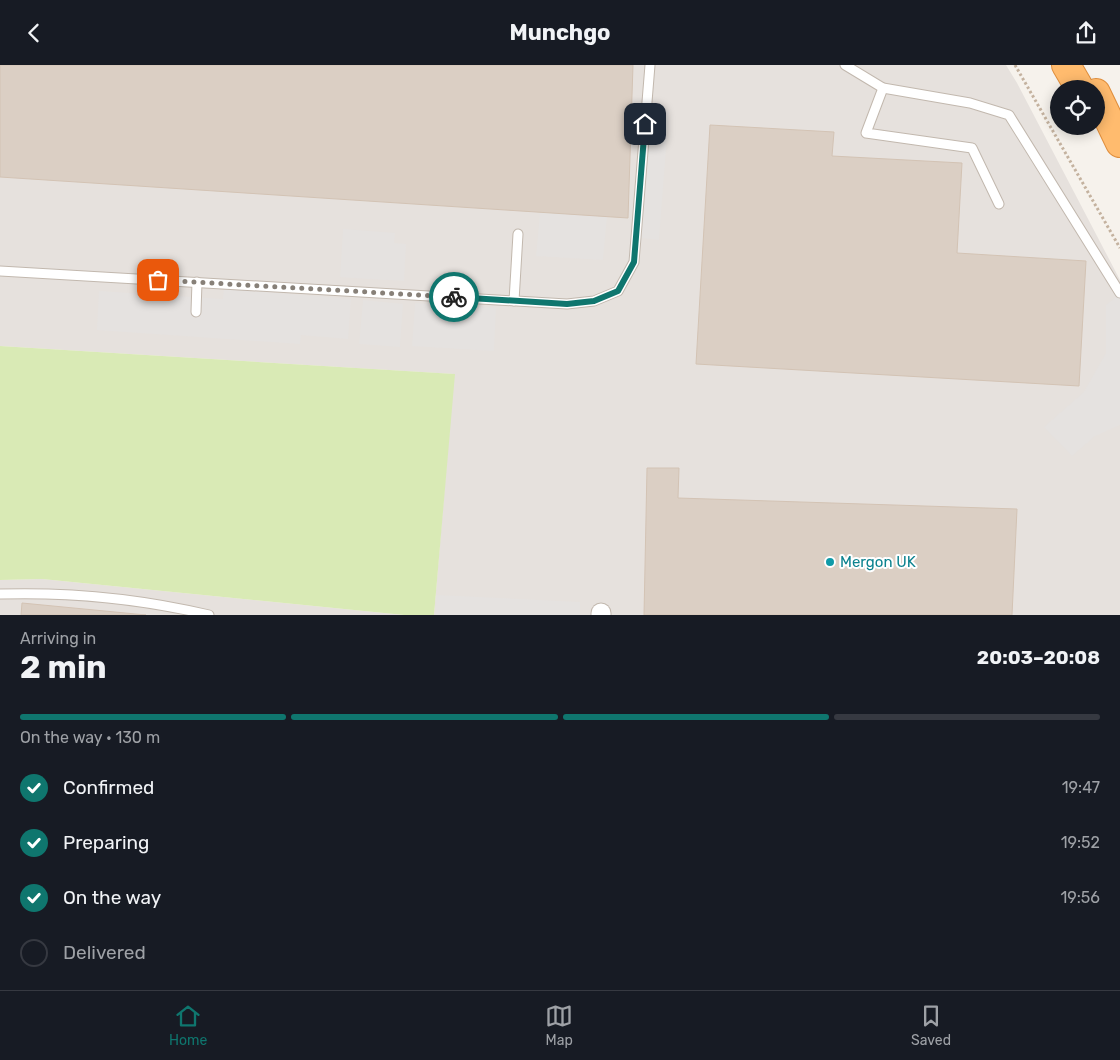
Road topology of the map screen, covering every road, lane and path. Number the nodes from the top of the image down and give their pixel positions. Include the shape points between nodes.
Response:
1 (650, 65) edge
2 (845, 65) edge
3 (1014, 65) edge
4 (1066, 65) edge
5 (1083, 65) edge
6 (1075, 80) edge
7 (1090, 80) edge
8 (883, 88) junction
9 (1105, 112) edge
10 (1105, 132) edge
11 (1120, 143) edge
12 (1120, 158) edge
13 (999, 204) dead end
14 (518, 234) dead end
15 (1120, 248) edge
16 (0, 271) edge
17 (197, 282) junction
18 (1120, 293) edge
19 (514, 301) junction
20 (196, 312) dead end
21 (0, 594) edge
22 (209, 615) edge

1 - 19 lane via 634,262 618,291 594,301 567,304
2 - 8 lane
3 - 15 path
4 - 6 highway
5 - 7 highway
8 - 13 lane via 866,133 972,148
8 - 18 lane via 970,103 1009,115
9 - 11 highway
10 - 12 highway
14 - 19 lane
16 - 17 lane
17 - 19 lane
17 - 20 lane
21 - 22 lane via 112,599

